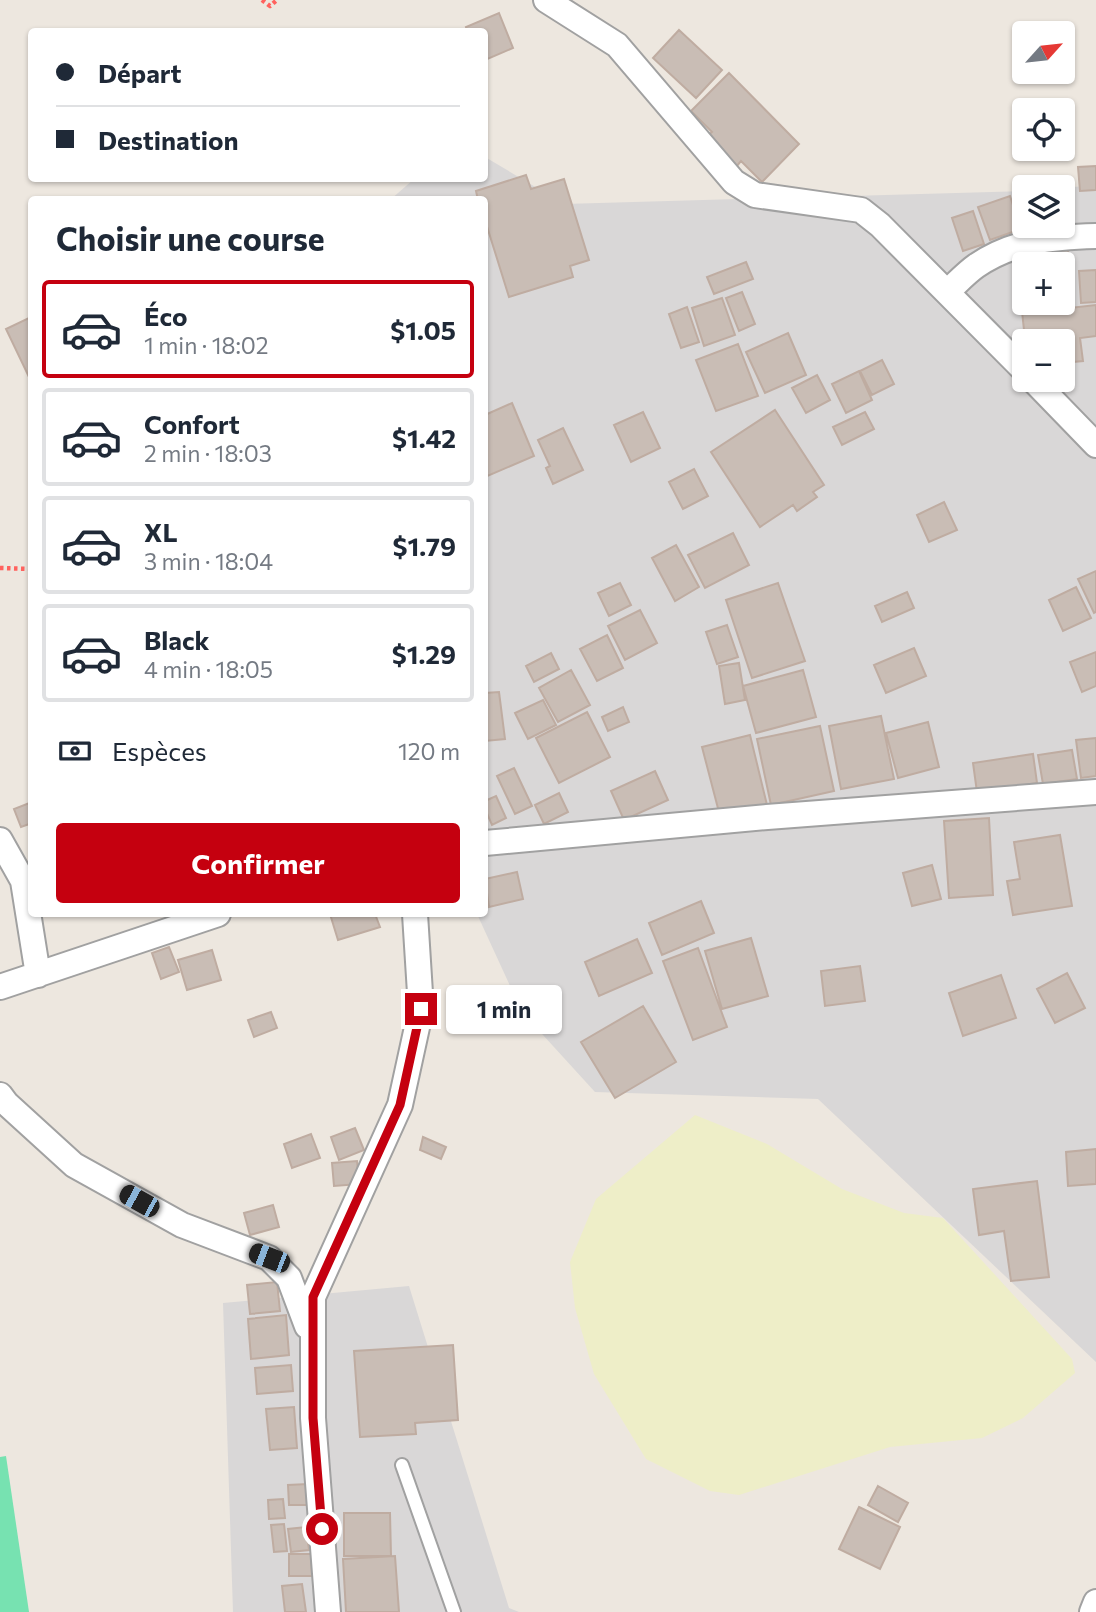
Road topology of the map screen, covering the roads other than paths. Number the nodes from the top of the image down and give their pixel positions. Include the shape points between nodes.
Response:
1 (546, 0) edge
2 (1096, 236) edge
3 (947, 292) junction
4 (1012, 358) edge
5 (1045, 392) edge
6 (1096, 445) edge
7 (1096, 793) edge
8 (0, 840) edge
9 (488, 843) edge
10 (28, 912) edge
11 (29, 917) edge
12 (209, 917) edge
13 (415, 917) edge
14 (38, 975) junction
15 (0, 987) edge
16 (0, 1095) edge
17 (313, 1341) junction
18 (402, 1465) dead end
19 (1096, 1602) edge
20 (328, 1612) edge
21 (454, 1612) edge
22 (1092, 1612) edge

1 - 3 street via 617,45 734,182 755,195 861,210
2 - 3 street via 1055,236 1019,244 976,266
3 - 4 street
5 - 6 street
7 - 9 street
8 - 10 street via 23,881
11 - 14 street
12 - 14 street
13 - 17 street via 421,1009 400,1105 313,1297
14 - 15 street
16 - 17 street via 74,1165 182,1225 269,1258 289,1278
17 - 20 street via 313,1418
18 - 21 lane
19 - 22 street

